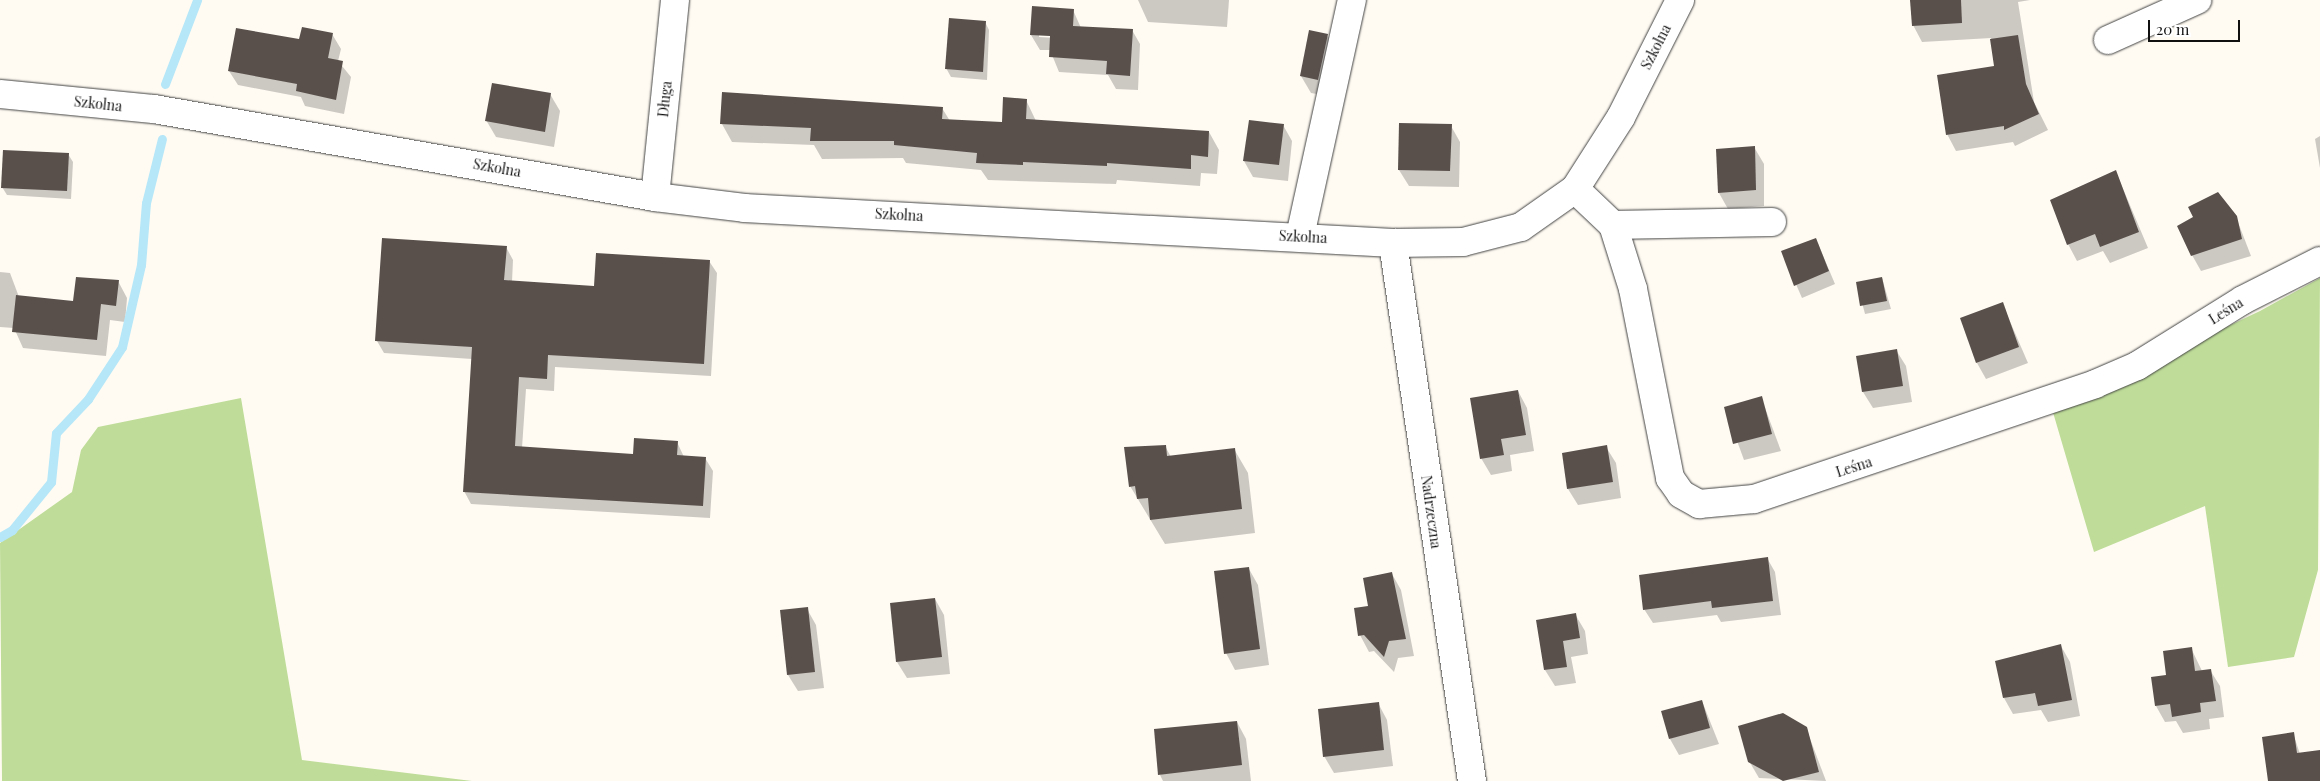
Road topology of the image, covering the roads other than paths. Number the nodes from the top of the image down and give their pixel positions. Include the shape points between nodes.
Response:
1 (675, 0) edge
2 (1352, 0) edge
3 (1680, 0) edge
4 (2196, 0) edge
5 (2108, 40) dead end
6 (0, 94) edge
7 (1576, 189) junction
8 (655, 197) junction
9 (1772, 222) dead end
10 (1613, 225) junction
11 (1300, 236) junction
12 (1394, 243) junction
13 (2320, 261) edge
14 (1472, 781) edge

1 - 8 street, Długa
2 - 11 street
3 - 7 street, Szkolna via 1621,117
4 - 5 street
6 - 8 street, Szkolna via 154,109
7 - 10 street, Leśna
7 - 12 street, Szkolna via 1539,217 1501,234 1463,242
8 - 11 street, Szkolna via 744,208
9 - 10 street
10 - 13 street, Leśna via 1633,290 1670,478 1680,494 1692,501 1721,506 1754,499 1908,450 2095,384 2137,366 2243,300
11 - 12 street, Szkolna
12 - 14 street, Nadrzeczna

